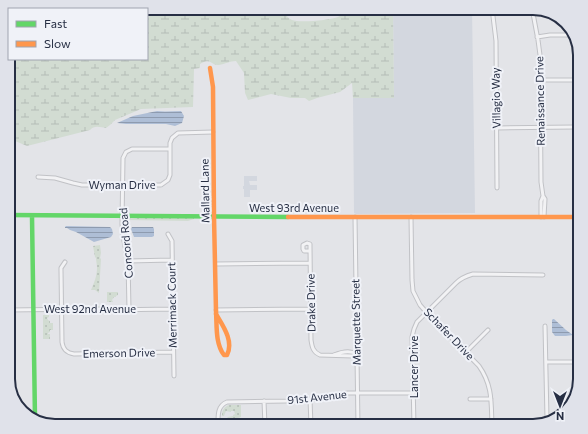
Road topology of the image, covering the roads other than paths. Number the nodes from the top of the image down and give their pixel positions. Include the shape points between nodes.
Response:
1 (493, 15) edge
2 (533, 15) edge
3 (567, 35) edge
4 (537, 37) junction
5 (210, 68) dead end
6 (540, 80) junction
7 (573, 80) dead end
8 (540, 127) junction
9 (573, 127) edge
10 (497, 128) junction
11 (213, 132) junction
12 (170, 149) junction
13 (38, 177) dead end
14 (122, 185) junction
15 (497, 188) dead end
16 (15, 215) edge
17 (32, 216) junction
18 (122, 216) junction
19 (214, 217) junction
20 (354, 217) junction
21 (410, 217) junction
22 (543, 217) junction
23 (573, 217) edge
24 (168, 234) dead end
25 (310, 251) dead end
26 (172, 260) junction
27 (128, 261) junction
28 (65, 262) dead end
29 (310, 263) junction
30 (216, 264) junction
31 (543, 275) dead end
32 (33, 309) junction
33 (61, 309) junction
34 (129, 309) junction
35 (172, 309) junction
36 (311, 309) junction
37 (15, 310) edge
38 (216, 312) junction
39 (427, 313) junction
40 (545, 326) dead end
41 (488, 330) dead end
42 (173, 352) junction
43 (466, 352) junction
44 (357, 354) junction
45 (546, 362) junction
46 (573, 362) edge
47 (174, 376) dead end
48 (357, 393) junction
49 (413, 393) junction
50 (310, 399) junction
51 (470, 399) dead end
52 (491, 399) junction
53 (264, 401) junction
54 (35, 413) edge
55 (547, 417) edge
56 (218, 419) edge
57 (264, 419) edge
58 (311, 419) edge
59 (358, 419) edge
60 (414, 419) edge
61 (492, 419) edge

1 - 10 street, Villagio Way via 496,41
2 - 4 street, Renaissance Drive
3 - 4 street
4 - 6 street, Renaissance Drive
5 - 11 street, Mallard Lane via 213,87
6 - 7 street
6 - 8 street, Renaissance Drive
8 - 9 street
8 - 10 street
8 - 22 street, Renaissance Drive
10 - 15 street, Villagio Way
11 - 12 street, Wyman Drive via 178,133 172,138
11 - 19 street, Mallard Lane
12 - 14 street, Wyman Drive via 168,180 161,185
12 - 14 street, Concord Road via 132,148 126,152 122,158
13 - 14 street, Wyman Drive via 55,178 82,185
14 - 18 street, Concord Road
16 - 17 street, West 93rd Avenue
17 - 18 street, West 93rd Avenue
17 - 32 street
18 - 19 street, West 93rd Avenue
18 - 27 street, Concord Road
19 - 20 street, West 93rd Avenue
19 - 30 street, Mallard Lane
20 - 21 street, West 93rd Avenue
20 - 44 street, Marquette Street
21 - 22 street, West 93rd Avenue
21 - 39 street, Schafer Drive via 413,291
22 - 23 street, West 93rd Avenue
24 - 26 street, Merrimack Court via 172,241
25 - 29 street, Drake Drive
26 - 27 street
26 - 35 street, Merrimack Court
27 - 34 street, Concord Road
28 - 33 street via 61,268
29 - 30 street
29 - 36 street, Drake Drive
30 - 38 street, Mallard Lane
31 - 39 street, Lancer Drive via 466,276
32 - 33 street, West 92nd Avenue
32 - 37 street, West 92nd Avenue
32 - 54 street
33 - 34 street, West 92nd Avenue
33 - 42 street, Emerson Drive via 62,345 65,351 70,353
34 - 35 street, West 92nd Avenue
35 - 42 street, Merrimack Court
36 - 38 street
36 - 44 street, Drake Drive via 312,345 317,353 339,356
38 - 38 street, Mallard Lane via 228,337 227,355 221,352
39 - 43 street, Schafer Drive
39 - 49 street, Lancer Drive via 417,322 412,337
40 - 45 street
41 - 43 street
42 - 47 street, Merrimack Court
43 - 52 street, Schafer Drive via 486,374
44 - 48 street, Marquette Street
45 - 46 street
45 - 55 street
48 - 49 street, 91st Avenue
48 - 50 street, 91st Avenue
48 - 59 street, Marquette Street
49 - 60 street, Lancer Drive
50 - 53 street, 91st Avenue
50 - 58 street
51 - 52 street
52 - 61 street, Schafer Drive
53 - 56 street, 91st Avenue via 228,402 219,409
53 - 57 street

